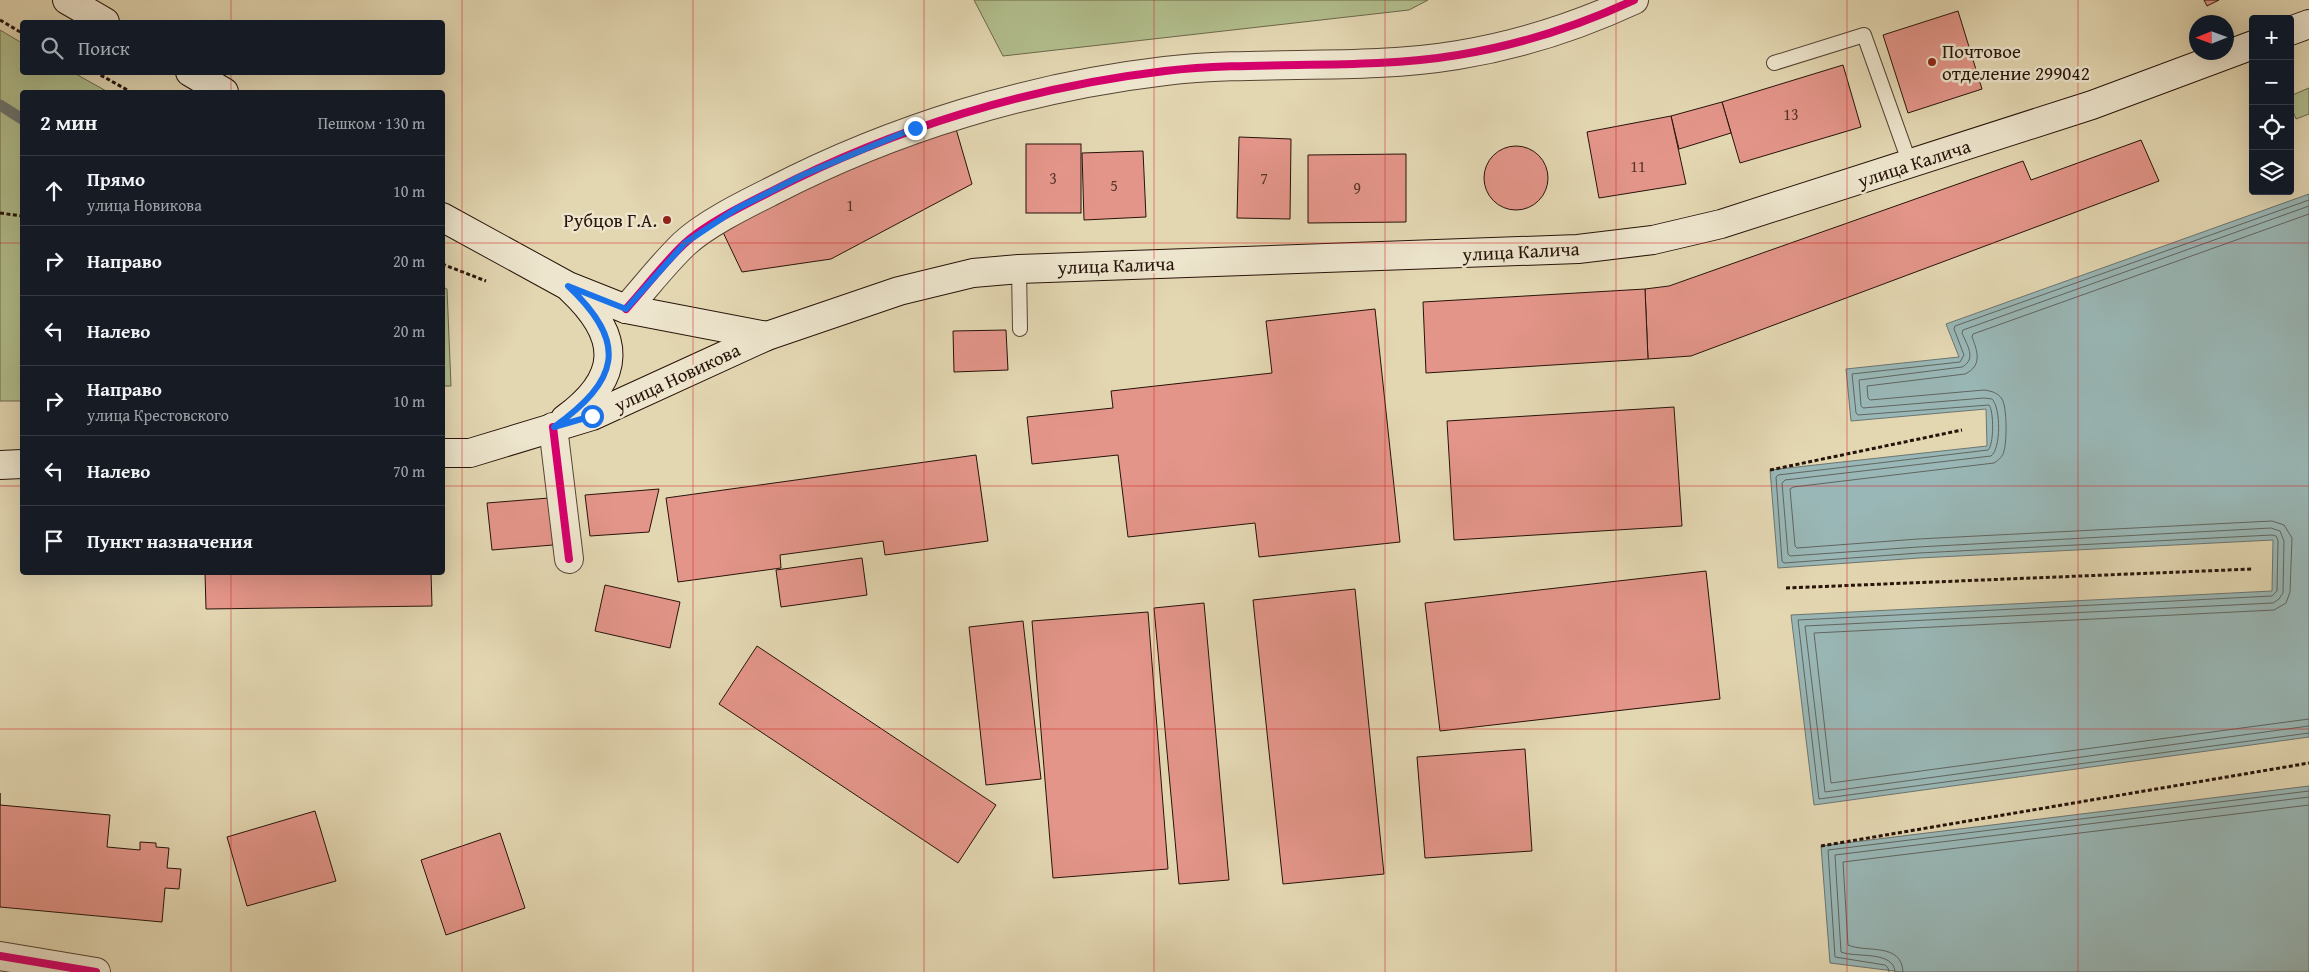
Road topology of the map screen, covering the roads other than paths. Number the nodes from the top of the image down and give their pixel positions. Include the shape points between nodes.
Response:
1 (67, 0) edge
2 (1634, 0) edge
3 (102, 20) edge
4 (2309, 24) edge
5 (2294, 30) edge
6 (2249, 46) edge
7 (1774, 63) dead end
8 (195, 75) edge
9 (221, 90) edge
10 (1910, 164) junction
11 (445, 219) edge
12 (1019, 269) junction
13 (568, 286) junction
14 (626, 309) junction
15 (1020, 329) dead end
16 (767, 336) junction
17 (554, 427) junction
18 (445, 453) edge
19 (20, 464) edge
20 (0, 465) edge
21 (569, 559) dead end
22 (0, 956) edge
23 (96, 972) edge

1 - 3 main road
2 - 14 main road via 1595,18 1537,38 1457,55 1383,62 1166,71 1055,89 915,128 820,168 736,209 685,243
4 - 5 main road
6 - 10 main road, улица Калича via 2092,105
7 - 10 lane via 1864,35
8 - 9 main road
10 - 12 main road, улица Калича via 1721,224 1653,240 1578,249
11 - 13 main road
12 - 15 lane
12 - 16 main road, улица Калича via 973,273 899,291
13 - 14 main road
13 - 17 main road via 586,303 598,321 608,340 609,361 604,379 594,392
14 - 16 main road
16 - 17 main road, улица Новикова via 592,416
17 - 18 main road, улица Новикова via 470,452
17 - 21 main road
19 - 20 main road
22 - 23 main road

